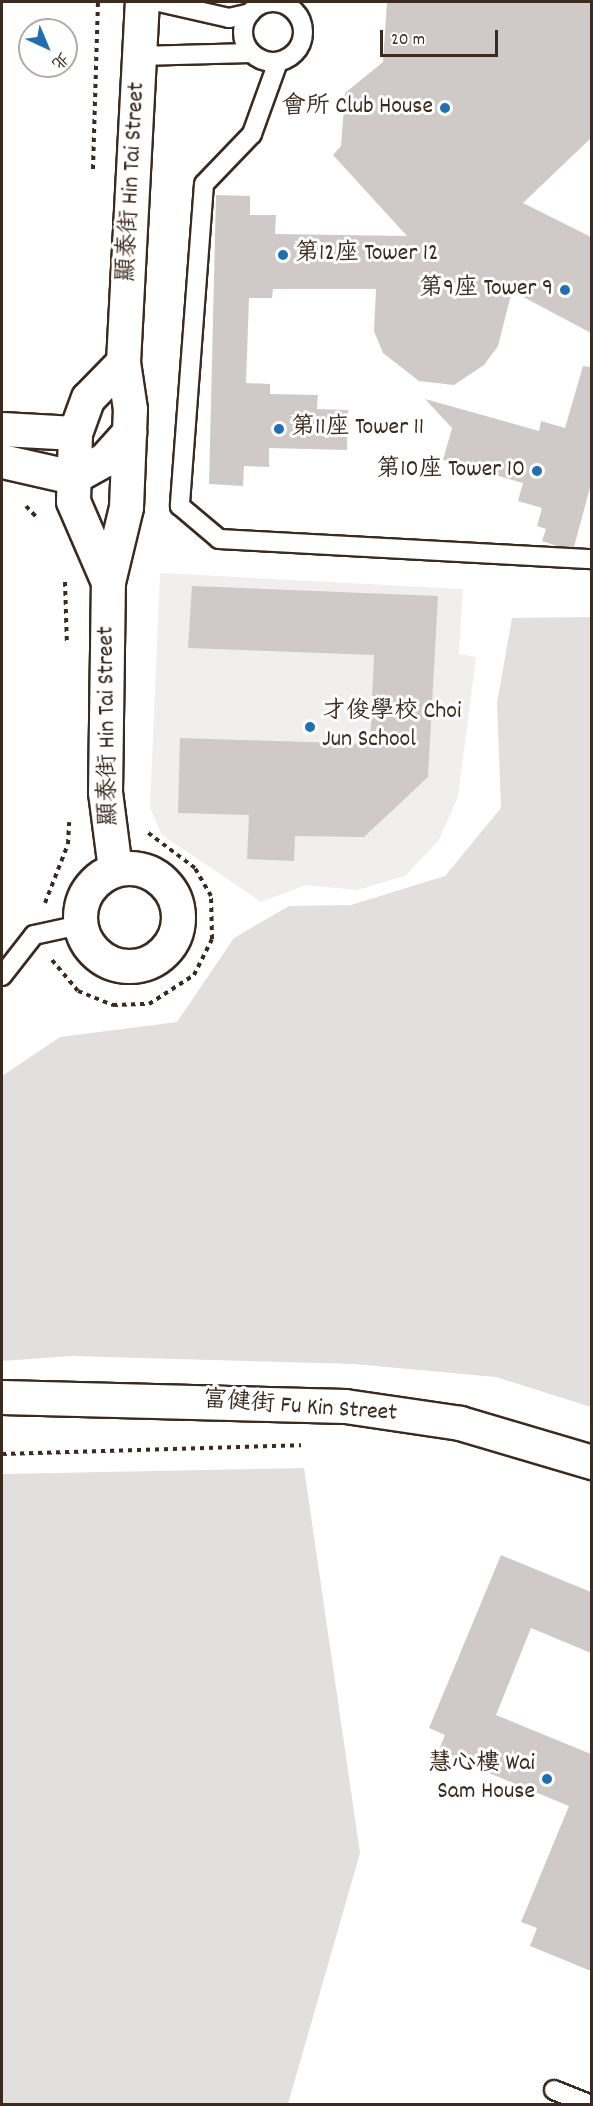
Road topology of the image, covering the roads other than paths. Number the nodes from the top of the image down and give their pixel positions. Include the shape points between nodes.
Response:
1 (142, 2) edge
2 (159, 2) edge
3 (283, 3) edge
4 (250, 13) junction
5 (251, 53) junction
6 (139, 56) junction
7 (278, 62) junction
8 (123, 362) junction
9 (2, 429) edge
10 (129, 432) junction
11 (75, 433) junction
12 (2, 461) edge
13 (73, 477) junction
14 (591, 559) edge
15 (108, 582) junction
16 (115, 869) junction
17 (80, 925) junction
18 (2, 976) edge
19 (2, 1397) edge
20 (591, 1462) edge
21 (554, 2090) dead end
22 (588, 2104) edge

1 - 6 street, 顯泰街 Hin Tai Street
2 - 4 lane via 229,18
3 - 4 lane via 265,3
3 - 7 lane via 298,15 303,35 295,53
4 - 5 lane via 243,29
5 - 6 lane
5 - 7 lane
6 - 8 street, 顯泰街 Hin Tai Street
7 - 14 lane via 252,135 204,184 180,506 219,539
8 - 10 street, 顯泰街 Hin Tai Street
8 - 11 street, 顯泰街 Hin Tai Street via 88,398
9 - 11 street
10 - 13 street via 104,460
10 - 15 street, 顯泰街 Hin Tai Street via 126,507
11 - 13 street, 顯泰街 Hin Tai Street
12 - 13 street
13 - 15 street, 顯泰街 Hin Tai Street via 73,501 81,528
15 - 16 street, 顯泰街 Hin Tai Street via 105,792
16 - 17 street via 83,897
16 - 17 street via 148,871 172,894 177,927 171,943 144,963 128,966 96,954
17 - 18 lane via 34,935
19 - 20 street, 富健街 Fu Kin Street via 345,1406 460,1423
21 - 22 lane

